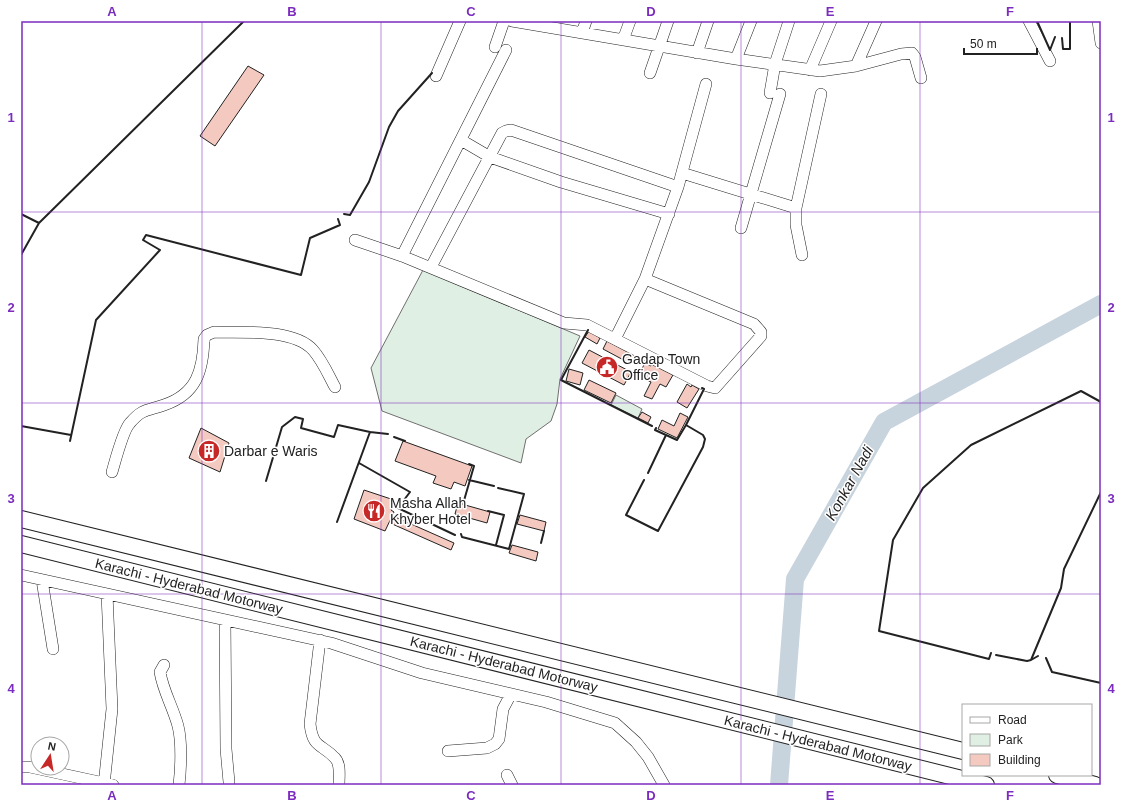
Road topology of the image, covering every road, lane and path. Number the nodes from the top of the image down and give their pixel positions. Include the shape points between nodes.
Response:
1 (460, 21) edge
2 (504, 21) edge
3 (512, 21) edge
4 (586, 21) edge
5 (630, 21) edge
6 (668, 21) edge
7 (708, 21) edge
8 (750, 21) edge
9 (790, 21) edge
10 (831, 21) edge
11 (876, 21) edge
12 (1029, 21) edge
13 (1098, 21) edge
14 (546, 24) edge
15 (582, 33) junction
16 (623, 40) junction
17 (1101, 43) edge
18 (659, 46) junction
19 (697, 53) junction
20 (736, 59) junction
21 (1050, 61) dead end
22 (776, 64) junction
23 (856, 66) junction
24 (810, 70) junction
25 (650, 72) dead end
26 (436, 76) dead end
27 (921, 78) dead end
28 (706, 84) dead end
29 (821, 94) dead end
30 (460, 140) junction
31 (490, 157) junction
32 (682, 172) junction
33 (678, 187) junction
34 (750, 194) junction
35 (796, 208) junction
36 (668, 214) junction
37 (741, 228) dead end
38 (355, 240) dead end
39 (802, 255) dead end
40 (402, 256) junction
41 (431, 267) junction
42 (645, 279) junction
43 (615, 339) junction
44 (335, 387) dead end
45 (112, 472) dead end
46 (21, 518) edge
47 (21, 544) edge
48 (21, 575) edge
49 (42, 580) junction
50 (107, 594) junction
51 (225, 620) junction
52 (320, 640) junction
53 (53, 649) dead end
54 (164, 666) dead end
55 (511, 694) junction
56 (962, 751) edge
57 (448, 752) dead end
58 (21, 767) edge
59 (1060, 776) edge
60 (228, 782) dead end
61 (107, 784) edge
62 (179, 785) edge
63 (339, 785) edge
64 (664, 785) edge
65 (986, 785) edge
66 (1096, 785) edge

1 - 26 street
2 - 30 street via 500,49
3 - 14 street
4 - 15 street
5 - 16 street
6 - 18 street
7 - 19 street
8 - 20 street
9 - 22 street
10 - 24 street
11 - 23 street
12 - 21 street
13 - 17 street
14 - 15 street
15 - 16 street
16 - 18 street
18 - 19 street
18 - 25 street
19 - 20 street
20 - 22 street
22 - 24 street
22 - 34 street via 775,94
23 - 24 street
23 - 27 street via 912,53
28 - 32 street
29 - 35 street
30 - 31 street
30 - 40 street
31 - 33 street via 502,134 506,130 511,130
31 - 36 street via 561,182
31 - 41 street
32 - 33 street
32 - 34 street
33 - 36 street
34 - 35 street
34 - 37 street
35 - 39 street via 796,225
36 - 42 street
38 - 40 street
40 - 41 street
41 - 43 street via 564,323 587,325
42 - 43 street
42 - 43 street via 754,324 761,332 761,336 715,388
44 - 45 street via 311,348 293,338 269,333 214,332 204,339 201,370 195,384 180,397 165,405 144,410 128,424
46 - 56 highway, Karachi - Hyderabad Motorway
47 - 65 highway, Karachi - Hyderabad Motorway
48 - 49 street
49 - 50 street
49 - 53 street
50 - 51 street
50 - 61 street via 112,709
51 - 52 street
51 - 60 street
52 - 55 street via 422,673
52 - 63 street via 310,724 311,736 318,746 336,758
54 - 62 street via 160,672 162,687 170,701 178,727 181,771
55 - 57 street via 503,709 499,739 495,744 487,748
55 - 64 street via 615,723 648,757
58 - 61 street
59 - 66 highway

